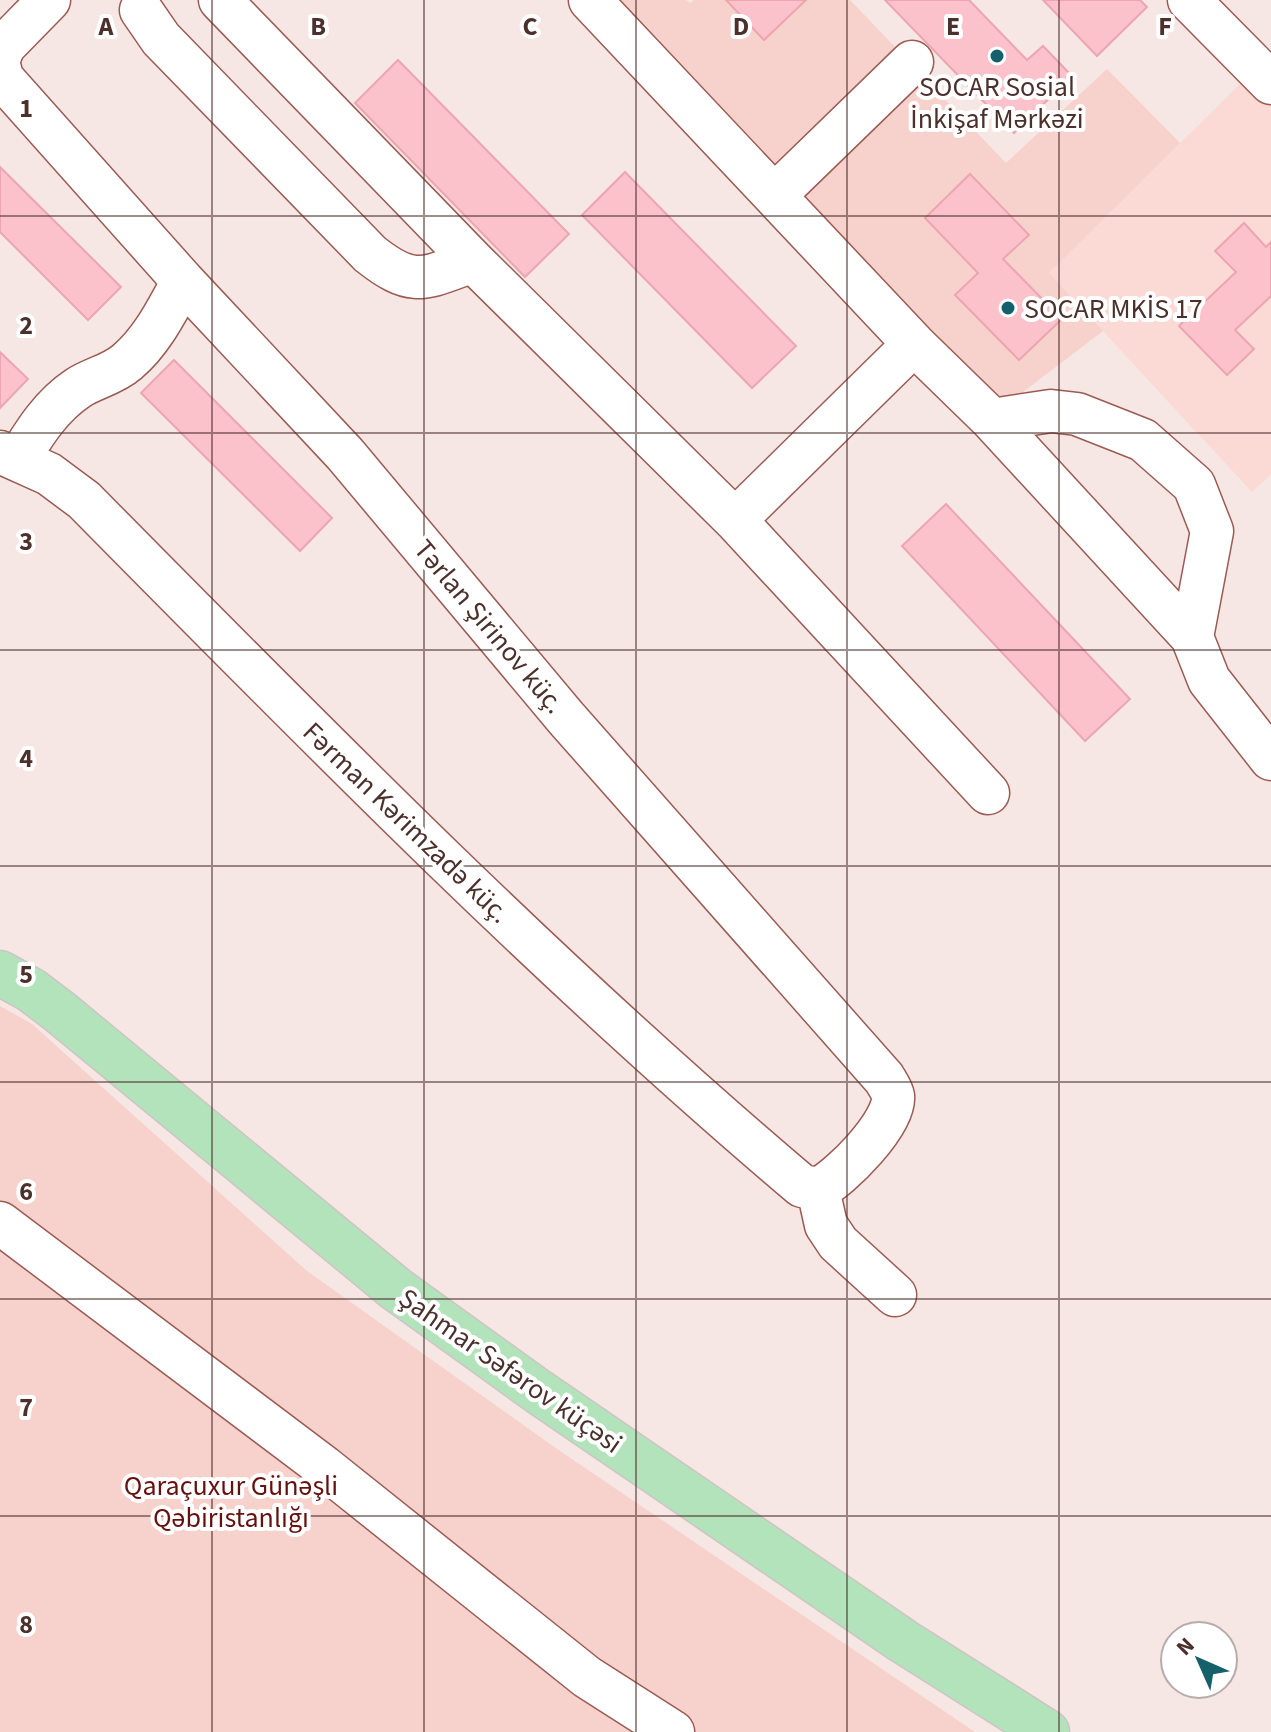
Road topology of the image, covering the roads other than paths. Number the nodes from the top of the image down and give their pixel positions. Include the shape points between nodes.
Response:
1 (49, 0) edge
2 (220, 0) edge
3 (590, 0) edge
4 (1189, 0) edge
5 (145, 3) edge
6 (0, 56) edge
7 (912, 62) dead end
8 (0, 69) edge
9 (1271, 83) edge
10 (775, 195) junction
11 (473, 261) junction
12 (183, 281) junction
13 (914, 344) junction
14 (992, 420) junction
15 (9, 455) edge
16 (735, 520) junction
17 (1192, 637) junction
18 (1271, 759) edge
19 (988, 793) dead end
20 (0, 973) edge
21 (818, 1189) junction
22 (0, 1223) edge
23 (895, 1295) dead end
24 (673, 1732) edge
25 (1047, 1732) edge

1 - 6 street
2 - 11 street
3 - 10 street
4 - 9 street
5 - 11 street via 161,39 392,272 424,278
7 - 10 street
8 - 12 street, Tərlan Şirinov küç. via 2,78
10 - 13 street
11 - 16 street
12 - 15 street via 146,343 127,362 57,405
12 - 21 street, Tərlan Şirinov küç. via 345,454 566,718 884,1078 893,1095 890,1113 831,1183
13 - 14 street
13 - 16 street
14 - 17 street
14 - 17 street via 1051,411 1077,414 1143,440 1194,485 1212,531
15 - 21 street, Fərman Kərimzadə küç. via 49,474 84,500 594,1003 791,1177
16 - 19 street
17 - 18 street via 1209,680
20 - 25 main road, Şahmar Səfərov küçəsi via 60,1012 396,1289 890,1632
21 - 23 street via 826,1225 838,1243
22 - 24 street via 324,1467 587,1677

